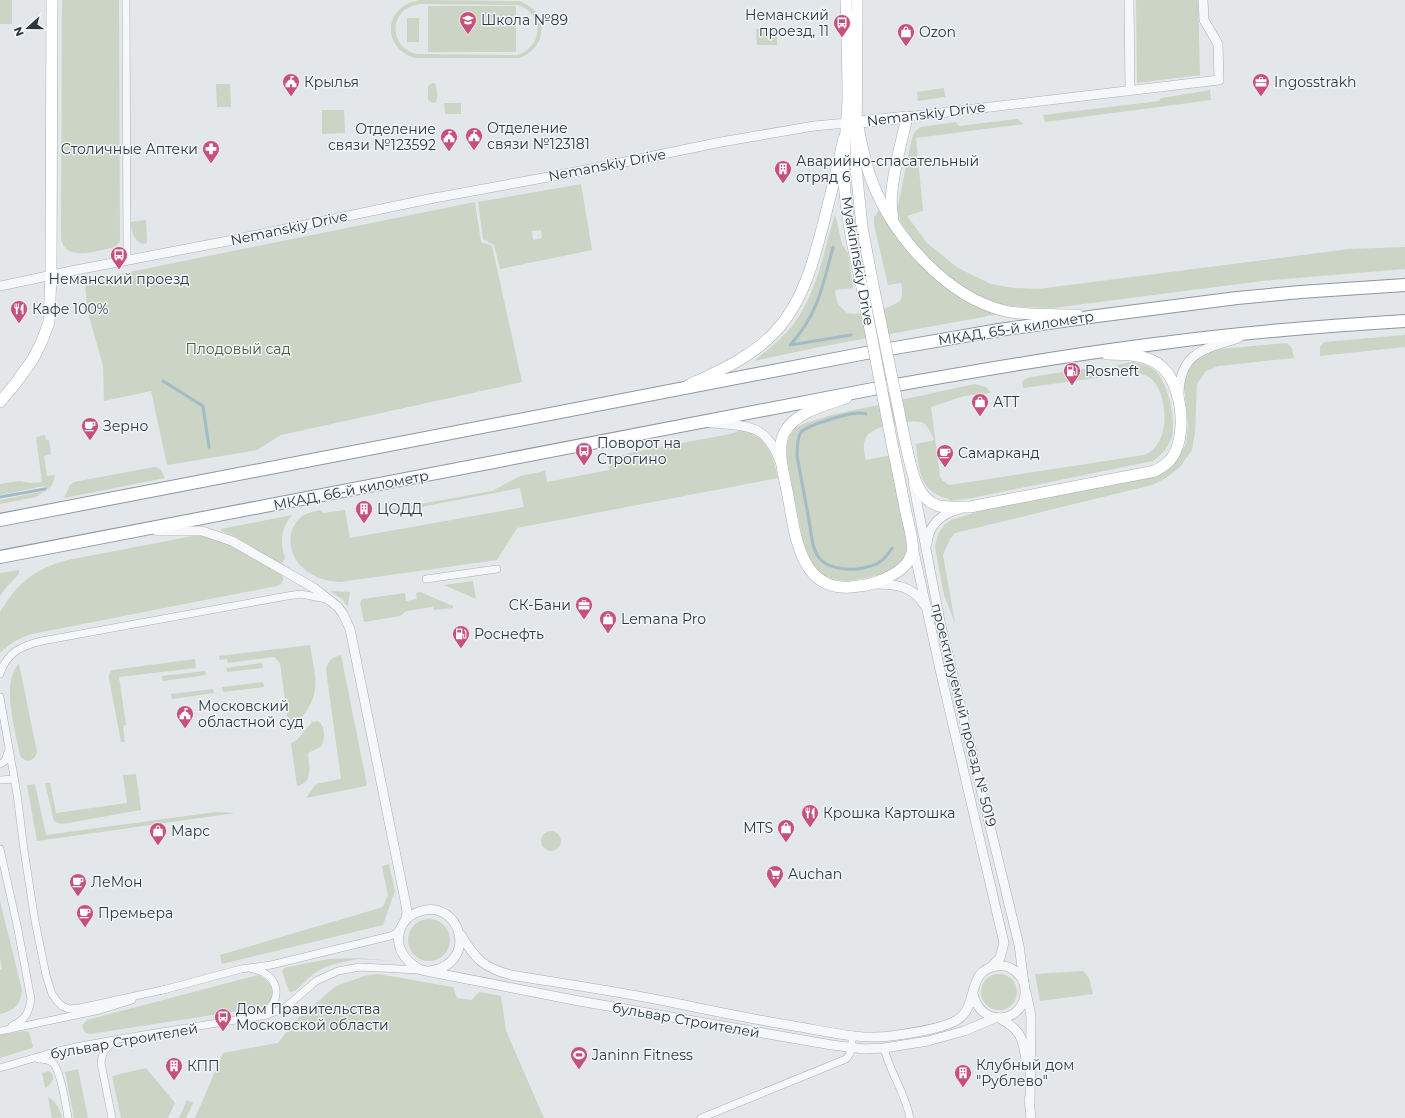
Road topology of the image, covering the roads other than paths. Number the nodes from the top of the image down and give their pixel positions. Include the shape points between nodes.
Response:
1 (52, 0) edge
2 (126, 0) edge
3 (846, 0) edge
4 (857, 0) edge
5 (1129, 0) edge
6 (1203, 0) edge
7 (1130, 90) junction
8 (907, 117) junction
9 (852, 123) junction
10 (844, 138) junction
11 (844, 179) junction
12 (832, 188) junction
13 (858, 196) junction
14 (896, 226) junction
15 (127, 260) junction
16 (51, 275) junction
17 (1405, 285) edge
18 (0, 286) edge
19 (1096, 316) junction
20 (1405, 321) edge
21 (1256, 332) junction
22 (1086, 354) junction
23 (873, 389) junction
24 (676, 390) junction
25 (0, 402) edge
26 (1179, 406) junction
27 (701, 422) junction
28 (906, 446) junction
29 (893, 448) joint
30 (783, 472) junction
31 (970, 507) junction
32 (35, 513) junction
33 (0, 514) edge
34 (0, 520) edge
35 (118, 534) junction
36 (911, 537) junction
37 (0, 557) edge
38 (928, 558) junction
39 (498, 569) dead end
40 (426, 579) dead end
41 (873, 584) junction
42 (331, 601) junction
43 (927, 612) junction
44 (0, 674) edge
45 (0, 697) edge
46 (9, 749) junction
47 (0, 764) edge
48 (14, 779) junction
49 (0, 780) edge
50 (0, 850) edge
51 (403, 925) junction
52 (459, 933) junction
53 (991, 967) junction
54 (241, 969) junction
55 (425, 971) junction
56 (167, 988) junction
57 (1025, 988) junction
58 (973, 994) junction
59 (997, 1018) junction
60 (250, 1019) junction
61 (0, 1030) edge
62 (852, 1035) junction
63 (125, 1038) junction
64 (852, 1047) junction
65 (884, 1048) junction
66 (30, 1060) junction
67 (0, 1068) edge
68 (1030, 1104) junction
69 (68, 1118) edge
70 (112, 1118) edge
71 (701, 1118) edge
72 (910, 1118) edge
73 (1031, 1118) edge

1 - 16 main road
2 - 15 street
3 - 9 main road, Myakininskiy Drive via 848,99
4 - 9 main road, Myakininskiy Drive
5 - 7 street
6 - 7 street, Nemanskiy Drive via 1204,20 1218,44 1219,80
7 - 8 street, Nemanskiy Drive
8 - 9 main road, Nemanskiy Drive
8 - 14 main road via 891,198 891,212
9 - 10 main road, Myakininskiy Drive
9 - 13 main road, Myakininskiy Drive
9 - 14 main road via 873,184
9 - 15 street, Nemanskiy Drive via 814,126 722,142
10 - 11 main road, Myakininskiy Drive
10 - 12 main road
11 - 12 main road
11 - 13 main road via 852,181
11 - 29 main road, Myakininskiy Drive, bridge via 850,229
12 - 24 main road via 808,275 789,314 774,332 745,357
13 - 28 main road, Myakininskiy Drive, bridge via 873,285
14 - 19 main road via 936,273 952,286 985,304 1006,311 1029,314
15 - 16 street, Nemanskiy Drive
16 - 18 street, Nemanskiy Drive
16 - 25 main road via 49,322 42,341 24,372
17 - 19 highway, МКАД, 65-й километр via 1245,297
19 - 24 highway, МКАД, 65-й километр via 960,337
20 - 21 highway
21 - 22 highway
21 - 26 street via 1202,350 1192,357 1182,374
22 - 23 highway
22 - 26 main road, Myakininskiy Drive via 1139,356 1152,361 1170,376
23 - 27 highway
23 - 30 main road via 825,406 792,423 781,444
24 - 32 highway, МКАД, 65-й километр
26 - 31 main road, Myakininskiy Drive via 1180,440 1170,461 1155,471
27 - 30 street via 741,425 755,429 773,445
27 - 35 highway, МКАД, 66-й километр
28 - 31 main road, Myakininskiy Drive via 916,481 929,500 939,506
28 - 38 street, проектируемый проезд № 5019
29 - 36 main road, проектируемый проезд № 5019
30 - 41 main road via 799,548 808,569 825,584 834,587
31 - 38 street via 953,510 934,523 927,542
32 - 33 main road
32 - 34 highway
35 - 37 highway, МКАД, 66-й километр
35 - 42 street via 182,530 202,531 219,536 314,588
36 - 41 main road via 912,552 907,563 899,571
36 - 43 street, проектируемый проезд № 5019
38 - 57 street, проектируемый проезд № 5019 via 941,626 1019,945
39 - 40 street
41 - 43 street via 890,584 910,589
42 - 44 street via 300,594 42,641 14,651
42 - 51 street via 343,614 350,629 406,904 407,913
43 - 53 street, проектируемый проезд № 5019 via 1004,944 1000,958
45 - 46 street
46 - 47 street via 5,761
46 - 48 street
48 - 49 street
48 - 56 street via 35,921 46,975 56,1001 69,1009 80,1008
50 - 61 street via 31,999 30,1009 23,1019 13,1026
51 - 52 street, бульвар Строителей via 416,912 434,910 443,912 450,918
51 - 54 street, бульвар Строителей via 390,936 271,965
51 - 55 street, бульвар Строителей via 399,938 404,958 411,965
52 - 55 street, бульвар Строителей via 460,942 454,959 439,970
52 - 62 street, бульвар Строителей via 479,960 500,972 732,1016
53 - 57 street via 1007,967 1015,971 1021,977
53 - 58 street, бульвар Строителей via 980,974
54 - 56 street, бульвар Строителей
54 - 60 street, бульвар Строителей via 257,970 266,974 276,990 271,1008
55 - 60 street, бульвар Строителей via 360,967 338,971 311,985 286,1007
55 - 64 street, бульвар Строителей via 586,1002
56 - 61 street, бульвар Строителей via 100,1010
57 - 59 street, бульвар Строителей via 1024,999 1018,1011
57 - 68 street, проектируемый проезд № 5019 via 1031,1016
58 - 59 street via 980,1010
58 - 62 street, бульвар Строителей via 968,1007 956,1021 890,1036
59 - 65 street, бульвар Строителей via 956,1034
59 - 68 street via 1017,1029 1023,1041
60 - 63 street, бульвар Строителей
62 - 64 street
63 - 66 street, бульвар Строителей via 58,1051
63 - 70 street via 108,1045 102,1055 102,1072
64 - 65 street, бульвар Строителей
64 - 71 street via 846,1059
65 - 72 street
66 - 67 street, бульвар Строителей
66 - 69 street via 48,1060 53,1063 59,1075
68 - 73 street

